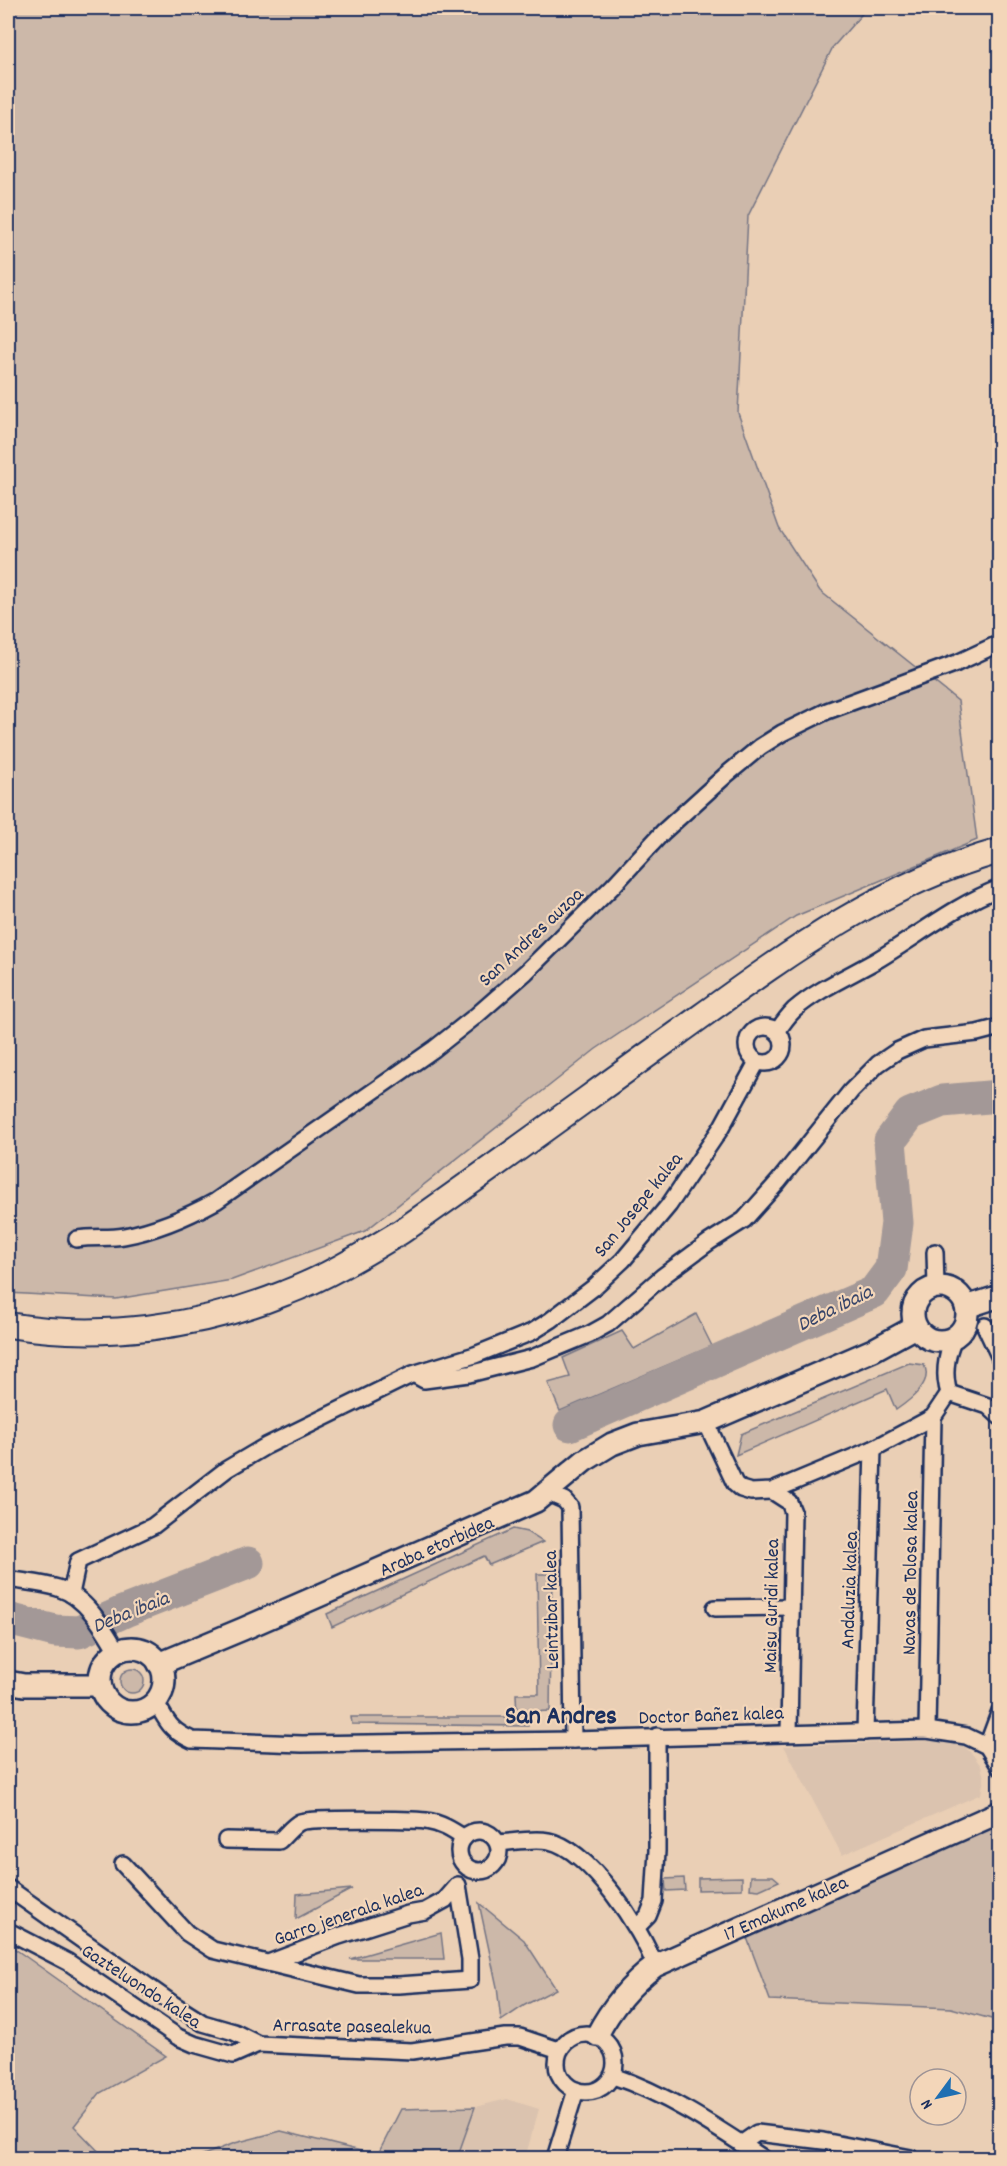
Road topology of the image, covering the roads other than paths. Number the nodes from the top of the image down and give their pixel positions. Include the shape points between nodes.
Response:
1 (999, 643) edge
2 (993, 854) edge
3 (999, 888) edge
4 (999, 1027) edge
5 (777, 1032) junction
6 (757, 1062) junction
7 (77, 1239) dead end
8 (935, 1251) dead end
9 (936, 1287) junction
10 (999, 1296) edge
11 (966, 1307) junction
12 (8, 1325) edge
13 (985, 1326) dead end
14 (915, 1327) junction
15 (954, 1338) junction
16 (999, 1358) edge
17 (413, 1374) junction
18 (949, 1393) junction
19 (933, 1417) junction
20 (999, 1417) edge
21 (706, 1422) junction
22 (873, 1449) junction
23 (772, 1491) junction
24 (548, 1493) junction
25 (8, 1579) edge
26 (71, 1594) junction
27 (715, 1608) dead end
28 (791, 1608) junction
29 (115, 1647) junction
30 (159, 1664) junction
31 (8, 1682) edge
32 (100, 1685) junction
33 (156, 1701) junction
34 (999, 1711) edge
35 (927, 1730) junction
36 (865, 1732) junction
37 (789, 1733) junction
38 (657, 1736) junction
39 (573, 1740) junction
40 (987, 1746) junction
41 (999, 1767) edge
42 (999, 1812) edge
43 (464, 1838) junction
44 (226, 1840) dead end
45 (498, 1843) junction
46 (123, 1863) dead end
47 (466, 1866) junction
48 (458, 1885) junction
49 (8, 1888) edge
50 (637, 1927) junction
51 (8, 1931) edge
52 (268, 1963) junction
53 (655, 1966) junction
54 (597, 2035) junction
55 (258, 2044) junction
56 (560, 2050) junction
57 (613, 2076) junction
58 (576, 2090) junction
59 (741, 2144) junction
60 (555, 2158) edge
61 (763, 2158) edge
62 (911, 2158) edge

1 - 7 street, San Andres auzoa via 957,663 842,704 760,747 663,832 526,972 477,1015 216,1201 183,1219 155,1228 122,1236
2 - 12 main road via 937,872 855,913 779,961 402,1231 327,1274 252,1305 154,1328 66,1331
3 - 5 street via 820,992 795,1010
4 - 17 street via 924,1039 878,1064 744,1220 663,1276 608,1324 550,1352 470,1374 424,1380
5 - 6 street via 783,1042 782,1053 774,1062
5 - 6 street via 766,1027 750,1035 747,1047
6 - 17 street, San Josepe kalea via 721,1128 669,1205 623,1260 593,1288 532,1332
8 - 9 street
9 - 11 street via 952,1289
9 - 14 street via 920,1294 915,1301
10 - 11 street
11 - 15 street via 965,1325
13 - 16 street
14 - 15 street via 928,1339
14 - 21 street, Araba etorbidea via 873,1350
15 - 18 street via 946,1366
17 - 26 street, San Josepe kalea via 266,1446 227,1469 153,1526 78,1561
18 - 19 street
18 - 20 street via 988,1406
19 - 22 street
19 - 35 street, Navas de Tolosa kalea
21 - 23 street via 735,1484 751,1492
21 - 24 street, Araba etorbidea via 638,1434 612,1444
22 - 23 street
22 - 36 street, Andaluzia kalea
23 - 28 street, Maisu Guridi kalea via 789,1502 793,1512
24 - 30 street, Araba etorbidea
24 - 39 street, Leintzibar kalea via 570,1507
25 - 26 street
26 - 29 street via 87,1606
27 - 28 street
28 - 37 street, Maisu Guridi kalea
29 - 30 street via 141,1650
29 - 32 street via 103,1667
30 - 33 street via 164,1681
31 - 32 street
32 - 33 street via 107,1700 120,1710 142,1710
33 - 39 street, Doctor Bañez kalea via 168,1725 192,1740 302,1744
34 - 40 street
35 - 36 street, Doctor Bañez kalea
35 - 40 street, Doctor Bañez kalea via 966,1736
36 - 37 street, Doctor Bañez kalea
37 - 38 street, Doctor Bañez kalea
38 - 39 street, Doctor Bañez kalea
38 - 50 street via 656,1889 651,1912
40 - 41 street
42 - 53 street, 17 Emakume kalea
43 - 44 street via 448,1827 426,1821 324,1820 302,1821 279,1841
43 - 45 street via 482,1831
43 - 47 street via 460,1850
45 - 47 street via 498,1857 491,1867 478,1871
45 - 50 street via 550,1841 569,1850 588,1864
46 - 52 street, Garro jenerala kalea via 187,1933 213,1950
47 - 48 street
48 - 52 street, Garro jenerala kalea via 445,1900 424,1911 339,1936
48 - 52 street, Garro jenerala kalea via 470,1980 359,1985
49 - 55 street, Arrasate pasealekua via 203,2023
50 - 53 street
51 - 55 street, Gazteluondo kalea via 68,1962 178,2037 233,2055
53 - 54 street, 17 Emakume kalea via 624,1992
54 - 56 street via 571,2037
54 - 57 street via 614,2052
55 - 56 street, Arrasate pasealekua via 412,2051 520,2037
56 - 58 street via 558,2069 568,2086
57 - 58 street via 601,2088
57 - 59 street via 651,2091
58 - 60 street
59 - 61 street
59 - 62 street via 757,2133

